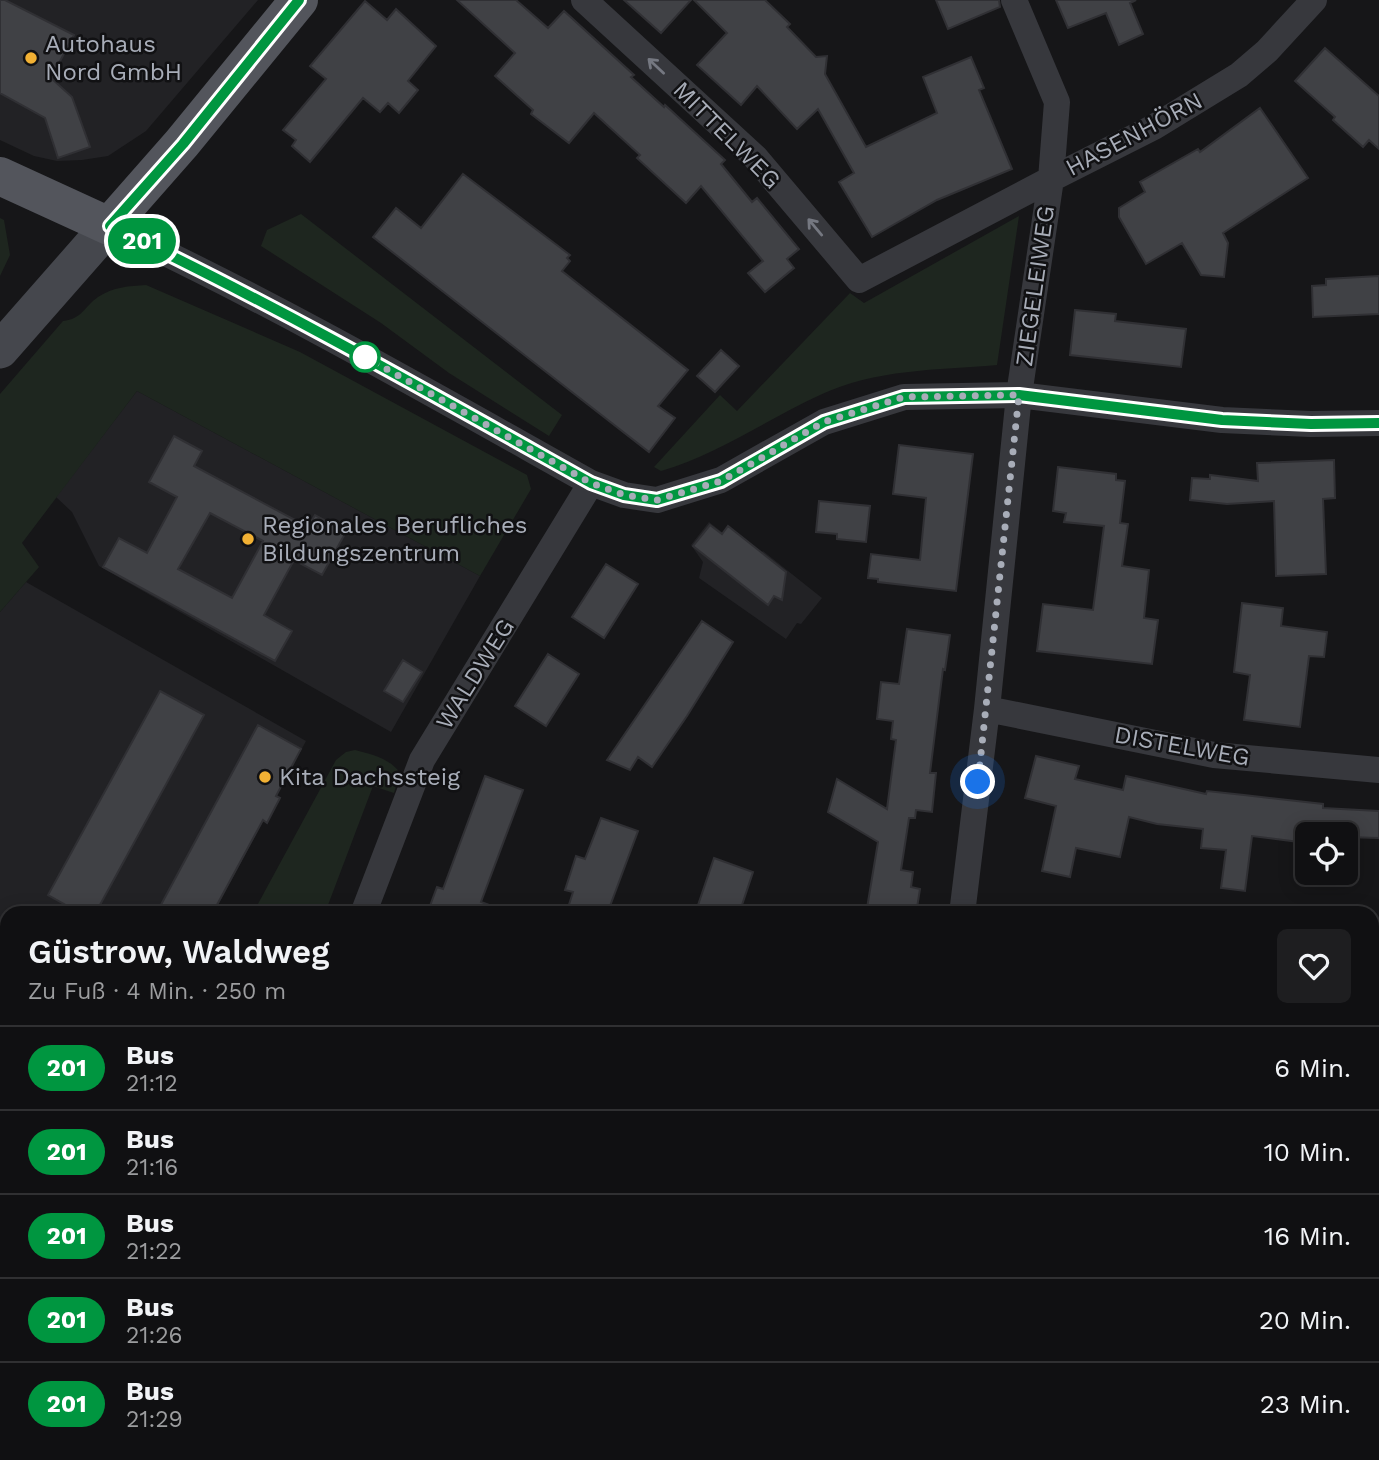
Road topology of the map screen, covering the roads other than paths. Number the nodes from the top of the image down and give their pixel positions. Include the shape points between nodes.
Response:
1 (299, 0) edge
2 (584, 0) edge
3 (1014, 0) edge
4 (1314, 0) edge
5 (0, 176) edge
6 (1051, 178) junction
7 (110, 226) junction
8 (859, 279) joint
9 (0, 350) edge
10 (1019, 395) junction
11 (1379, 423) edge
12 (591, 483) junction
13 (987, 709) junction
14 (1379, 770) edge
15 (366, 906) edge
16 (963, 906) edge

1 - 7 main road
8 -> 2 street, MITTELWEG via 755,157
3 - 6 street, ZIEGELEIWEG via 1057,102
4 - 6 street, HASENHÖRN via 1239,75 1154,127
5 - 7 main road
6 - 8 street, HASENHÖRN
6 - 10 street, ZIEGELEIWEG
7 - 9 main road
7 - 12 street via 375,362
10 - 11 street via 1222,420
10 - 12 street via 904,397 824,422 721,481 657,500
10 - 13 street, ZIEGELEIWEG
12 - 15 street, WALDWEG via 422,760
13 - 14 street, DISTELWEG via 1214,755
13 - 16 street, ZIEGELEIWEG

